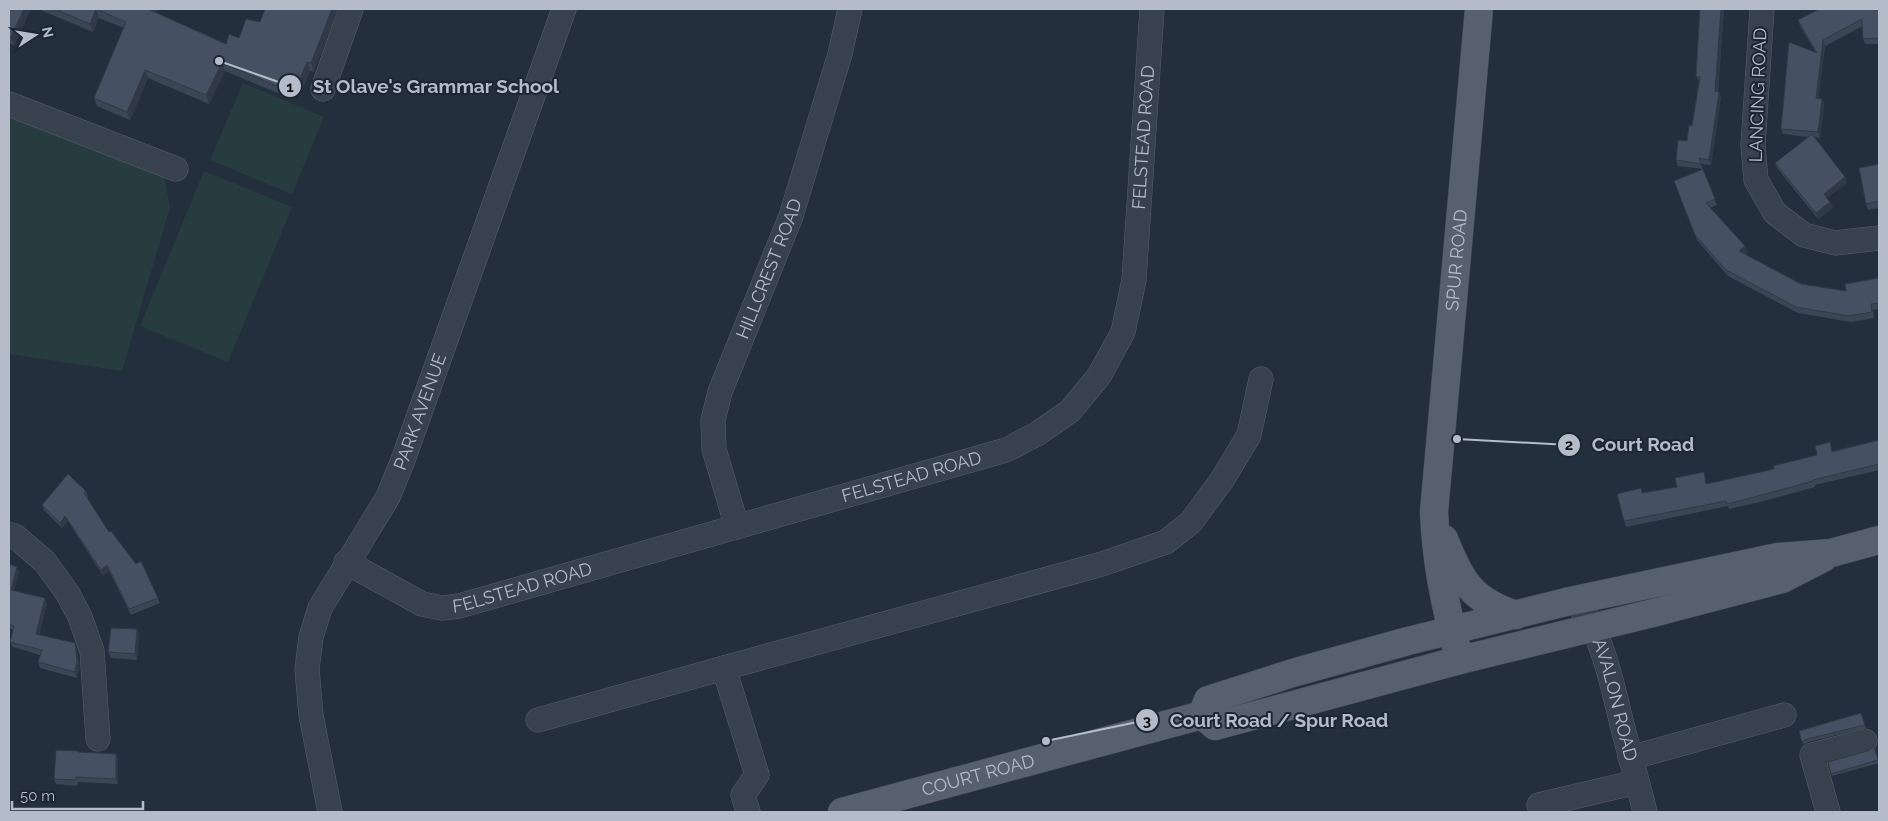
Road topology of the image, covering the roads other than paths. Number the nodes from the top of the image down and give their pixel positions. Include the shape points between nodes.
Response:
1 (351, 9) edge
2 (564, 9) edge
3 (850, 9) edge
4 (1152, 9) edge
5 (1479, 9) edge
6 (1762, 9) edge
7 (323, 89) dead end
8 (9, 104) edge
9 (176, 169) dead end
10 (1879, 238) edge
11 (1261, 379) dead end
12 (1434, 512) junction
13 (737, 527) junction
14 (9, 534) edge
15 (1879, 540) edge
16 (1831, 553) junction
17 (346, 562) junction
18 (1566, 602) junction
19 (1516, 615) junction
20 (1593, 628) junction
21 (1452, 630) junction
22 (1460, 660) junction
23 (724, 668) junction
24 (1202, 715) junction
25 (1784, 715) dead end
26 (538, 720) dead end
27 (98, 739) dead end
28 (1865, 741) dead end
29 (1630, 758) junction
30 (1637, 782) junction
31 (1539, 805) dead end
32 (330, 812) edge
33 (748, 812) edge
34 (842, 812) edge
35 (1646, 812) edge
36 (1828, 812) edge

1 - 7 street
2 - 17 street, PARK AVENUE via 403,460 388,497
3 - 13 street, HILLCREST ROAD via 840,54 790,216 720,392 713,420 714,449
4 - 13 street, FELSTEAD ROAD via 1134,280 1123,332 1099,376 1070,412 1006,450
5 - 12 main road, SPUR ROAD
6 - 10 street, LANCING ROAD via 1752,145 1756,180 1775,213 1804,235 1835,243
8 - 9 street
11 - 23 street via 1249,435 1191,522 1166,542 1102,564
12 - 19 main road via 1456,570 1466,586 1498,609
12 - 21 main road, SPUR ROAD via 1442,592
13 - 17 street, FELSTEAD ROAD via 480,601 442,608 422,604
14 - 27 street via 45,562 80,617 92,651
15 - 16 main road
16 - 18 main road via 1778,557
16 - 20 main road via 1782,579
17 - 32 street, PARK AVENUE via 320,608 311,636 307,669 311,715
18 - 19 main road
18 - 20 street, AVALON ROAD via 1577,603
19 - 21 main road
20 - 22 main road
20 - 29 street, AVALON ROAD
21 - 22 main road, SPUR ROAD
21 - 24 main road via 1296,672 1208,700
22 - 24 main road via 1215,726
23 - 26 street
23 - 33 street via 757,774 743,795
24 - 34 main road, COURT ROAD
25 - 29 street
28 - 36 street via 1812,755
29 - 30 street, AVALON ROAD
30 - 31 street
30 - 35 street, AVALON ROAD

